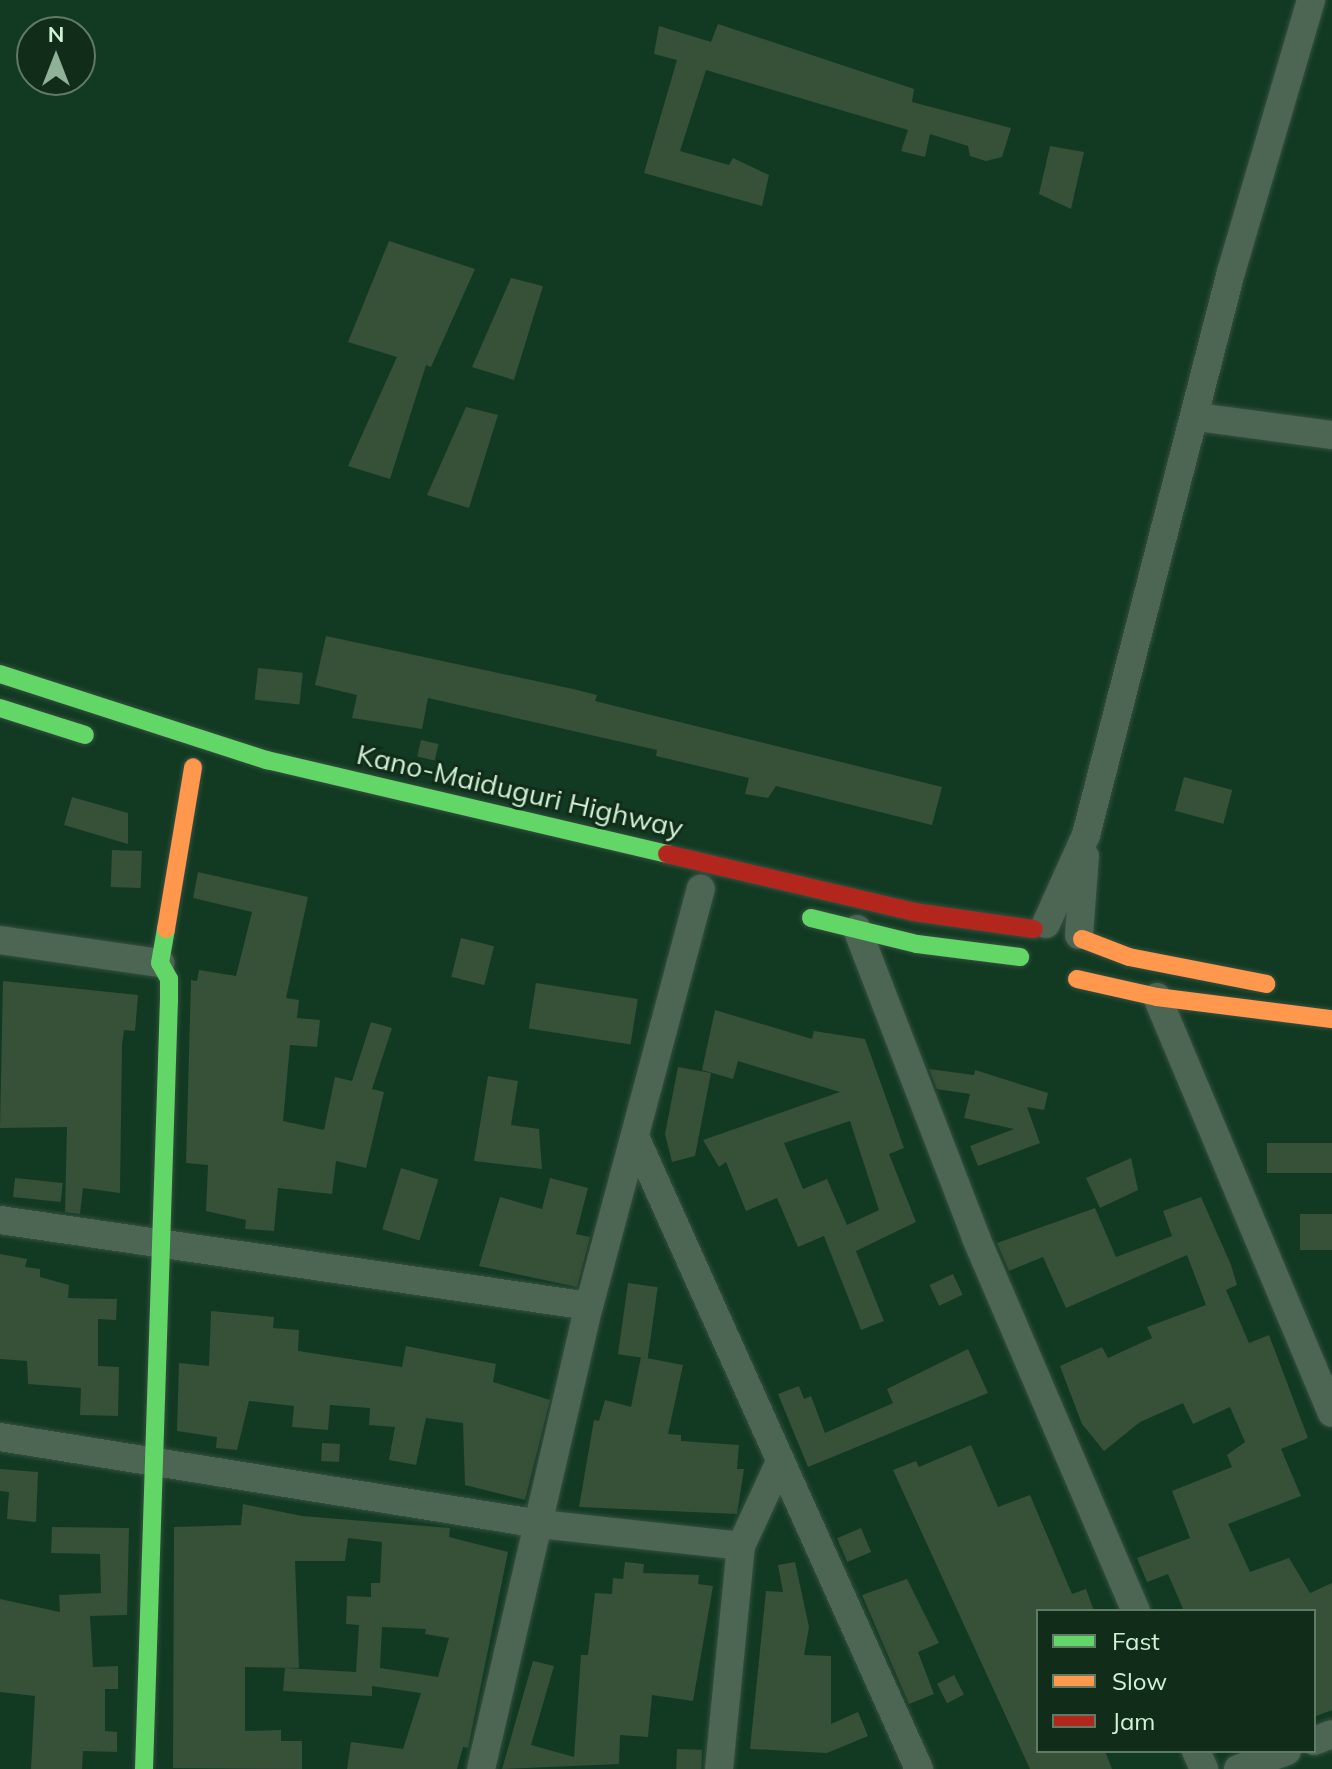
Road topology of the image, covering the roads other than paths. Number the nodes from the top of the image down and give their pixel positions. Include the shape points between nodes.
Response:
1 (1311, 0) edge
2 (1197, 417) junction
3 (1332, 435) edge
4 (0, 674) edge
5 (0, 708) edge
6 (107, 742) dead end
7 (219, 774) dead end
8 (1086, 835) junction
9 (701, 890) dead end
10 (792, 913) dead end
11 (1040, 926) junction
12 (857, 929) junction
13 (1081, 937) junction
14 (0, 940) edge
15 (1020, 957) junction
16 (160, 963) junction
17 (1028, 977) dead end
18 (1077, 979) junction
19 (1284, 986) dead end
20 (1058, 989) dead end
21 (1157, 997) junction
22 (1332, 1019) edge
23 (636, 1139) junction
24 (0, 1220) edge
25 (159, 1241) junction
26 (589, 1306) junction
27 (1332, 1413) edge
28 (0, 1437) edge
29 (152, 1463) junction
30 (778, 1466) junction
31 (540, 1524) junction
32 (741, 1546) junction
33 (1135, 1609) edge
34 (1282, 1753) edge
35 (144, 1769) edge
36 (481, 1769) edge
37 (719, 1769) edge
38 (919, 1769) edge
39 (1238, 1769) edge

1 - 2 street via 1231,272
2 - 3 street
2 - 8 street
4 - 11 main road, Kano-Maiduguri Highway via 267,760 928,915
5 - 6 main road
7 - 16 main road via 186,765
8 - 11 street
8 - 13 street
9 - 23 street
10 - 12 main road
11 - 13 main road, Kano-Maiduguri Highway
11 - 15 main road
12 - 15 main road via 917,944
12 - 33 street via 976,1238
13 - 18 main road via 1086,960
13 - 19 main road via 1129,957
14 - 16 street
15 - 17 main road
16 - 25 main road via 169,979 169,1001
18 - 20 main road
18 - 21 main road
21 - 22 main road
21 - 27 street
23 - 26 street
23 - 30 street
24 - 25 street
25 - 26 street
25 - 29 main road
26 - 31 street
28 - 29 street
29 - 31 street
29 - 35 main road
30 - 32 street
30 - 38 street
31 - 32 street
31 - 36 street
32 - 37 street
34 - 39 street

